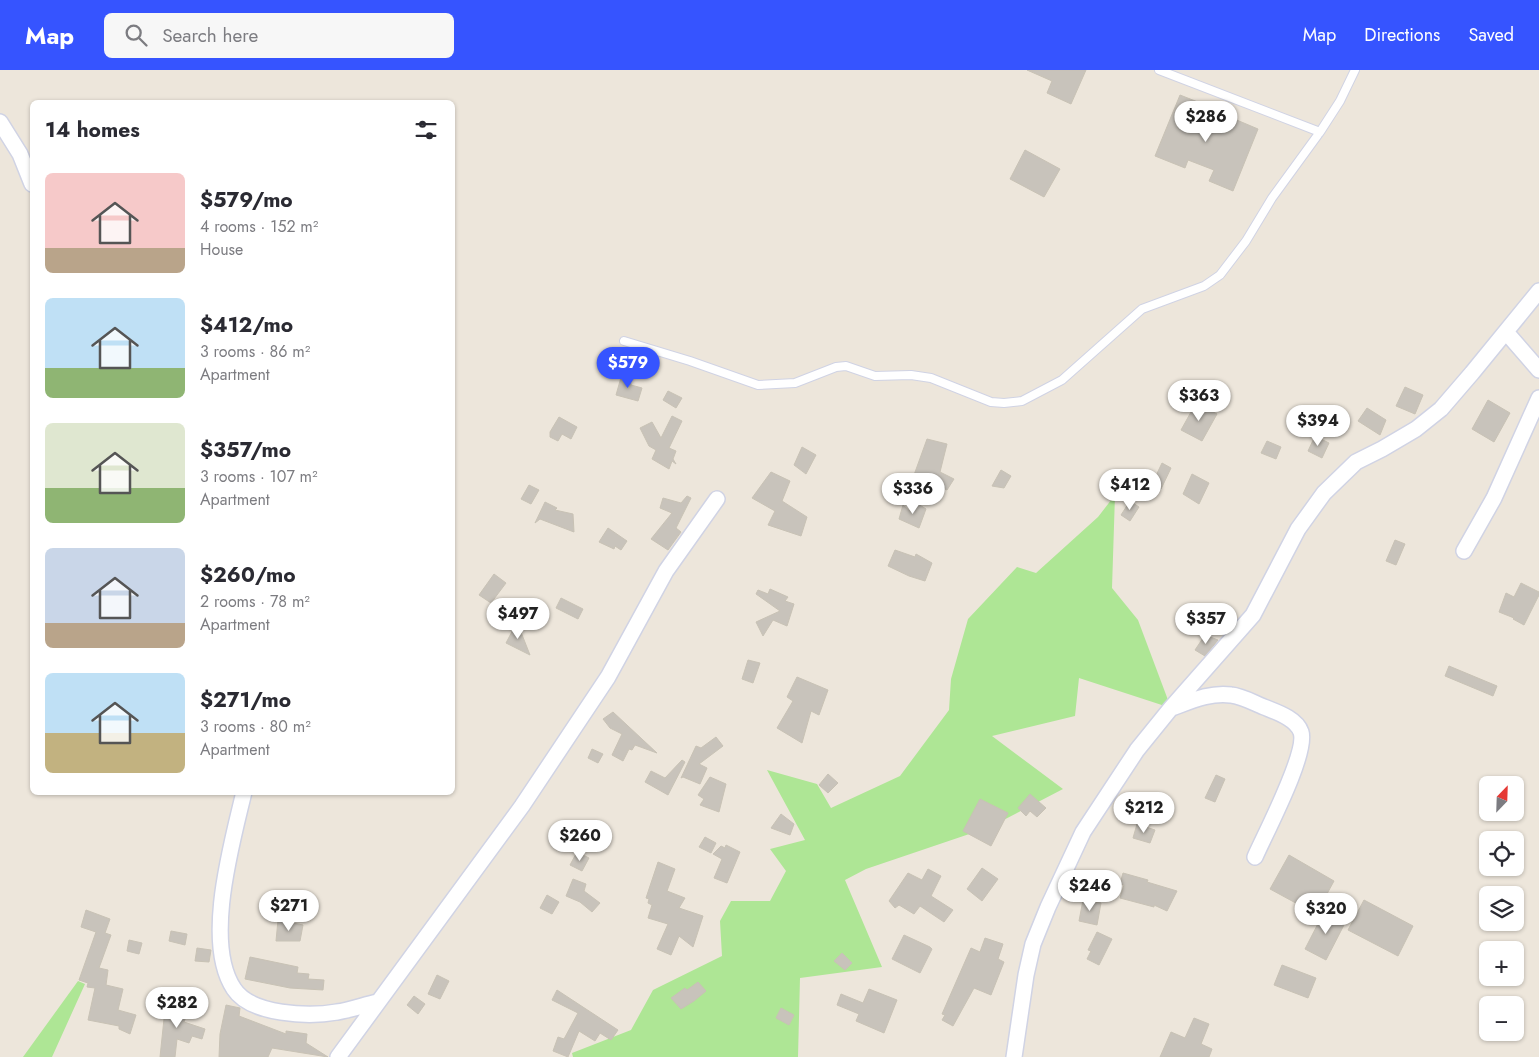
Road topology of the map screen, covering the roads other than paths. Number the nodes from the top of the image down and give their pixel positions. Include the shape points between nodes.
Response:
1 (1159, 70) edge
2 (1354, 70) edge
3 (0, 122) edge
4 (1320, 132) junction
5 (30, 179) edge
6 (1539, 291) edge
7 (1506, 332) junction
8 (624, 341) dead end
9 (1539, 370) edge
10 (1539, 398) edge
11 (717, 500) dead end
12 (1464, 551) dead end
13 (1171, 708) junction
14 (243, 795) edge
15 (1255, 856) dead end
16 (377, 1002) junction
17 (338, 1057) edge
18 (1014, 1057) edge

1 - 4 lane
2 - 4 lane via 1340,101
3 - 5 street via 20,154
4 - 8 lane via 1220,274 1204,286 1142,309 1062,380 1022,400 991,402 930,378 875,376 846,366 795,383 758,385
6 - 7 street
7 - 9 street
7 - 13 street via 1441,409 1416,429 1356,462 1324,493 1298,529 1253,615
10 - 12 street via 1494,498
11 - 16 street via 666,571 608,677 522,806
13 - 15 street via 1209,696 1233,695 1285,716 1301,732 1301,745 1293,772
13 - 18 street via 1137,750 1083,832 1048,907 1033,944
14 - 16 street via 221,896 224,968 234,990 249,1003 276,1011 312,1015
16 - 17 street

